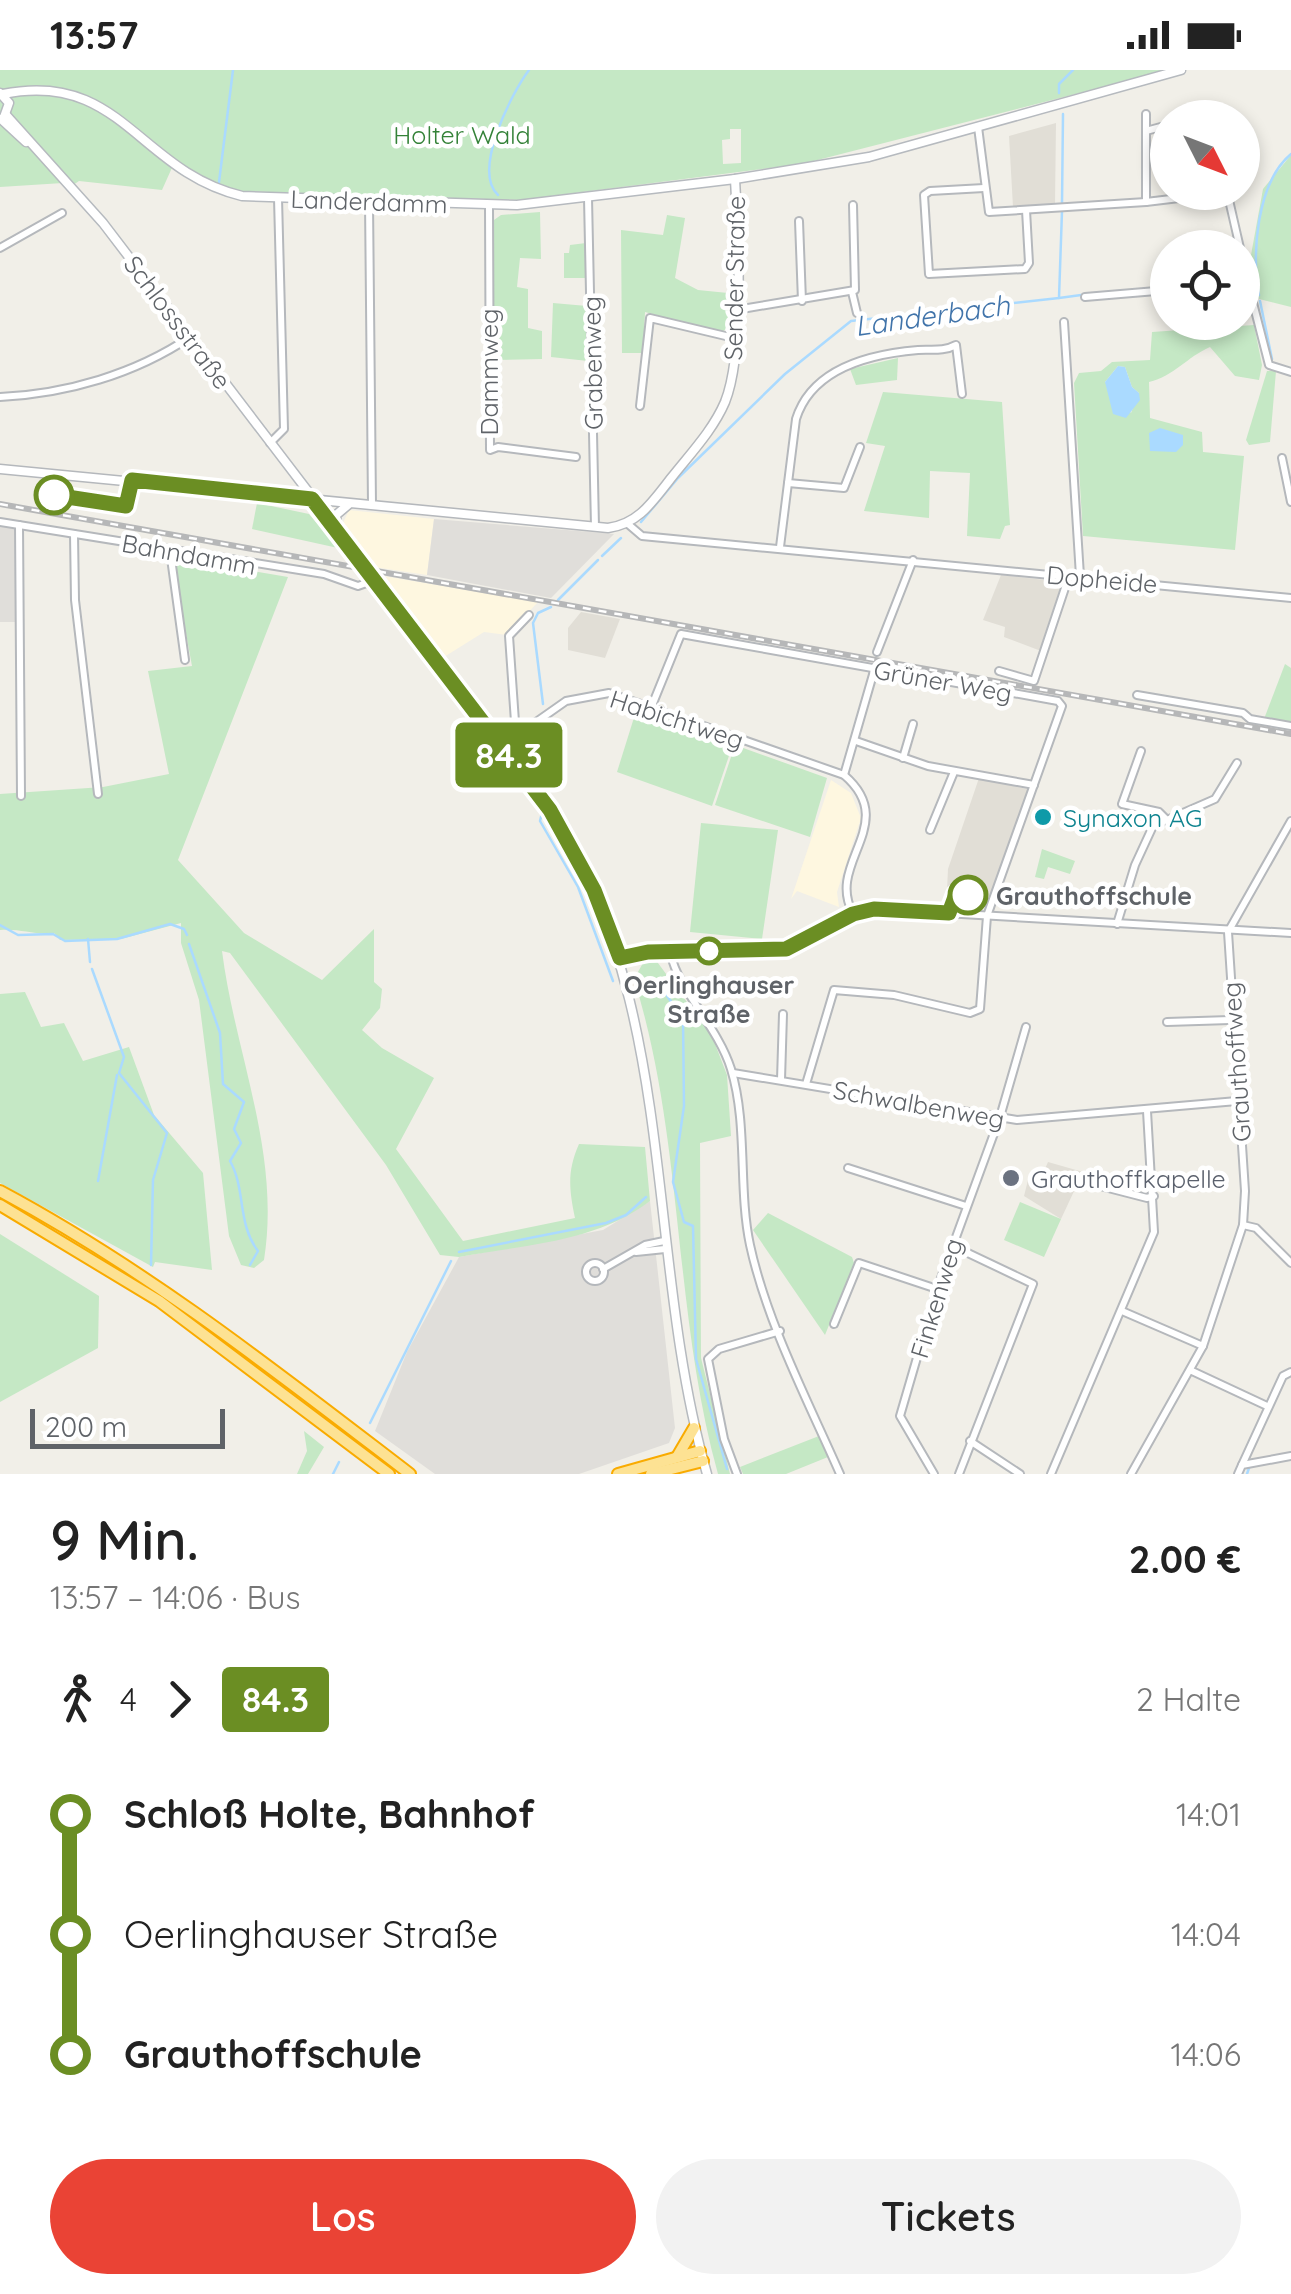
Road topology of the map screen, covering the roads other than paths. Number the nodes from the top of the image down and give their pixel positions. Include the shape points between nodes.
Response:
1 (1182, 70) edge
2 (38, 87) junction
3 (2, 93) edge
4 (10, 103) junction
5 (1146, 114) dead end
6 (2, 117) edge
7 (978, 127) junction
8 (1150, 130) edge
9 (1146, 131) junction
10 (734, 179) junction
11 (984, 188) junction
12 (278, 198) junction
13 (588, 198) junction
14 (369, 202) junction
15 (1146, 202) junction
16 (853, 205) dead end
17 (489, 206) junction
18 (1026, 210) junction
19 (62, 213) dead end
20 (798, 221) dead end
21 (1236, 230) edge
22 (0, 248) edge
23 (852, 292) junction
24 (1150, 292) edge
25 (1085, 297) dead end
26 (802, 301) junction
27 (735, 310) junction
28 (857, 313) dead end
29 (1064, 322) dead end
30 (1260, 334) edge
31 (190, 337) junction
32 (734, 338) junction
33 (1291, 372) edge
34 (962, 394) dead end
35 (0, 397) edge
36 (640, 406) dead end
37 (270, 442) junction
38 (860, 446) dead end
39 (576, 458) dead end
40 (1282, 458) dead end
41 (0, 469) edge
42 (788, 482) junction
43 (312, 499) junction
44 (351, 502) junction
45 (1291, 502) edge
46 (372, 505) junction
47 (0, 522) edge
48 (628, 524) junction
49 (18, 525) junction
50 (595, 527) junction
51 (338, 532) junction
52 (74, 534) junction
53 (780, 547) junction
54 (170, 550) junction
55 (913, 560) junction
56 (1069, 576) junction
57 (1080, 576) junction
58 (375, 580) junction
59 (1291, 598) edge
60 (529, 615) dead end
61 (877, 652) dead end
62 (184, 660) dead end
63 (874, 671) junction
64 (999, 671) dead end
65 (1137, 695) dead end
66 (651, 708) junction
67 (913, 724) dead end
68 (1291, 726) edge
69 (516, 736) junction
70 (856, 741) junction
71 (502, 746) junction
72 (1141, 751) dead end
73 (903, 758) junction
74 (1237, 763) dead end
75 (954, 772) junction
76 (844, 775) junction
77 (1034, 785) junction
78 (98, 794) dead end
79 (21, 796) dead end
80 (1164, 818) junction
81 (1291, 822) edge
82 (930, 830) dead end
83 (853, 914) junction
84 (987, 916) junction
85 (1117, 924) junction
86 (1228, 932) junction
87 (1291, 933) edge
88 (670, 955) junction
89 (620, 958) junction
90 (783, 1014) dead end
91 (1230, 1020) junction
92 (1168, 1022) dead end
93 (1026, 1027) dead end
94 (732, 1073) junction
95 (781, 1080) junction
96 (806, 1084) junction
97 (1237, 1101) junction
98 (1148, 1111) junction
99 (1000, 1118) junction
100 (848, 1168) dead end
101 (1084, 1182) dead end
102 (0, 1192) edge
103 (1154, 1196) junction
104 (0, 1206) edge
105 (966, 1206) junction
106 (1243, 1225) junction
107 (664, 1245) junction
108 (952, 1245) junction
109 (1291, 1263) edge
110 (603, 1268) dead end
111 (937, 1289) junction
112 (1122, 1311) junction
113 (834, 1324) dead end
114 (780, 1331) junction
115 (1203, 1346) junction
116 (1192, 1371) junction
117 (1290, 1372) edge
118 (1267, 1406) junction
119 (694, 1428) junction
120 (970, 1441) junction
121 (702, 1456) junction
122 (1291, 1456) edge
123 (676, 1458) junction
124 (1242, 1465) junction
125 (390, 1474) edge
126 (410, 1474) edge
127 (618, 1474) edge
128 (650, 1474) edge
129 (707, 1474) edge
130 (738, 1474) edge
131 (840, 1474) edge
132 (934, 1474) edge
133 (959, 1474) edge
134 (1020, 1474) edge
135 (1051, 1474) edge
136 (1131, 1474) edge
137 (1238, 1474) edge

1 - 7 main road, Sender Straße
2 - 3 main road, Landerdamm
2 - 4 main road
2 - 12 main road, Landerdamm via 94,96 196,181 242,196
3 - 4 main road
4 - 6 main road
5 - 9 street
6 - 31 main road, Schlossstraße via 78,192
7 - 10 main road, Sender Straße via 855,160
7 - 11 street
8 - 9 street
9 - 15 street
10 - 13 main road, Landerdamm
10 - 27 main road, Sender Straße
11 - 18 street via 989,212
11 - 18 street via 924,196 929,274 1025,270
12 - 14 main road, Landerdamm
12 - 37 street via 284,429
13 - 17 main road, Landerdamm
13 - 50 street, Grabenweg
14 - 17 main road, Landerdamm
14 - 46 street
15 - 18 street
15 - 21 street via 1221,194 1229,200
16 - 23 street
17 - 39 street, Dammweg via 490,450
19 - 22 street
20 - 26 street
23 - 26 street
23 - 28 street
24 - 25 street
26 - 27 street
27 - 32 main road, Sender Straße
29 - 57 street
30 - 33 street via 1269,365
31 - 35 street via 120,374
31 - 37 main road, Schlossstraße
32 - 36 street via 650,318
32 - 48 main road, Sender Straße via 732,376 715,422
34 - 42 street via 956,345 843,367 800,408
37 - 43 main road, Schlossstraße
38 - 42 street via 844,488
40 - 45 street
41 - 43 main road
42 - 53 street
43 - 44 main road
43 - 51 main road
44 - 46 main road
44 - 51 main road via 336,515
46 - 50 main road
47 - 49 street, Bahndamm
48 - 50 main road
48 - 53 street, Dopheide via 642,536
49 - 52 street, Bahndamm
49 - 79 street
51 - 58 main road
52 - 54 street, Bahndamm
52 - 78 street
53 - 55 street, Dopheide
54 - 58 street, Bahndamm via 324,574 358,586
54 - 62 street
55 - 56 street, Dopheide
55 - 61 street
56 - 57 street, Dopheide
56 - 64 street via 1034,681
57 - 59 street, Dopheide
58 - 71 main road
60 - 69 street via 509,636
63 - 66 street, Grüner Weg via 681,634
63 - 70 street
63 - 77 street, Grüner Weg via 1061,703
65 - 68 street
66 - 69 street, Habichtweg via 609,693 584,695
66 - 76 street, Habichtweg
67 - 73 street
69 - 71 street, Habichtweg
70 - 73 street
70 - 76 street
71 - 89 main road via 550,810 594,890
72 - 80 street via 1122,804
73 - 75 street
74 - 80 street via 1215,799
75 - 77 street
75 - 82 street
76 - 83 street via 867,803 867,823 844,892
77 - 84 street, Grüner Weg
80 - 85 street via 1145,839
81 - 86 street
83 - 84 street via 874,909
83 - 88 street via 786,949
84 - 85 street
84 - 96 street, Grüner Weg via 977,1012 834,990
85 - 86 street
86 - 87 street
86 - 91 street, Grauthoffweg
88 - 89 street
88 - 94 street via 718,1034
89 - 107 main road via 647,1071
90 - 95 street
91 - 92 street
91 - 97 street, Grauthoffweg
93 - 99 street, Finkenweg
94 - 95 street, Schwalbenweg
94 - 114 street via 750,1243
95 - 96 street, Schwalbenweg
96 - 99 street, Schwalbenweg
97 - 98 street, Schwalbenweg
97 - 106 street, Grauthoffweg
98 - 99 street, Schwalbenweg
98 - 103 street
99 - 105 street, Finkenweg
100 - 105 street
101 - 103 street
102 - 126 highway via 184,1304
103 - 112 street via 1154,1232
104 - 125 highway via 159,1301
105 - 108 street, Finkenweg
106 - 109 street via 1256,1228
106 - 115 street, Grauthoffweg
107 - 110 street
107 - 119 main road
108 - 111 street, Finkenweg
108 - 120 street via 1033,1284
111 - 113 street via 856,1259
111 - 132 street, Finkenweg via 900,1416
112 - 115 street
112 - 135 street
114 - 130 street via 720,1348 708,1359
114 - 131 street
115 - 116 street, Grauthoffweg
116 - 118 street
116 - 136 street, Grauthoffweg
117 - 118 street
118 - 124 street
119 - 121 main road
119 - 123 highway
120 - 133 street
120 - 134 street
121 - 123 highway
121 - 128 highway
121 - 129 main road
122 - 124 street
123 - 127 highway
124 - 137 street

